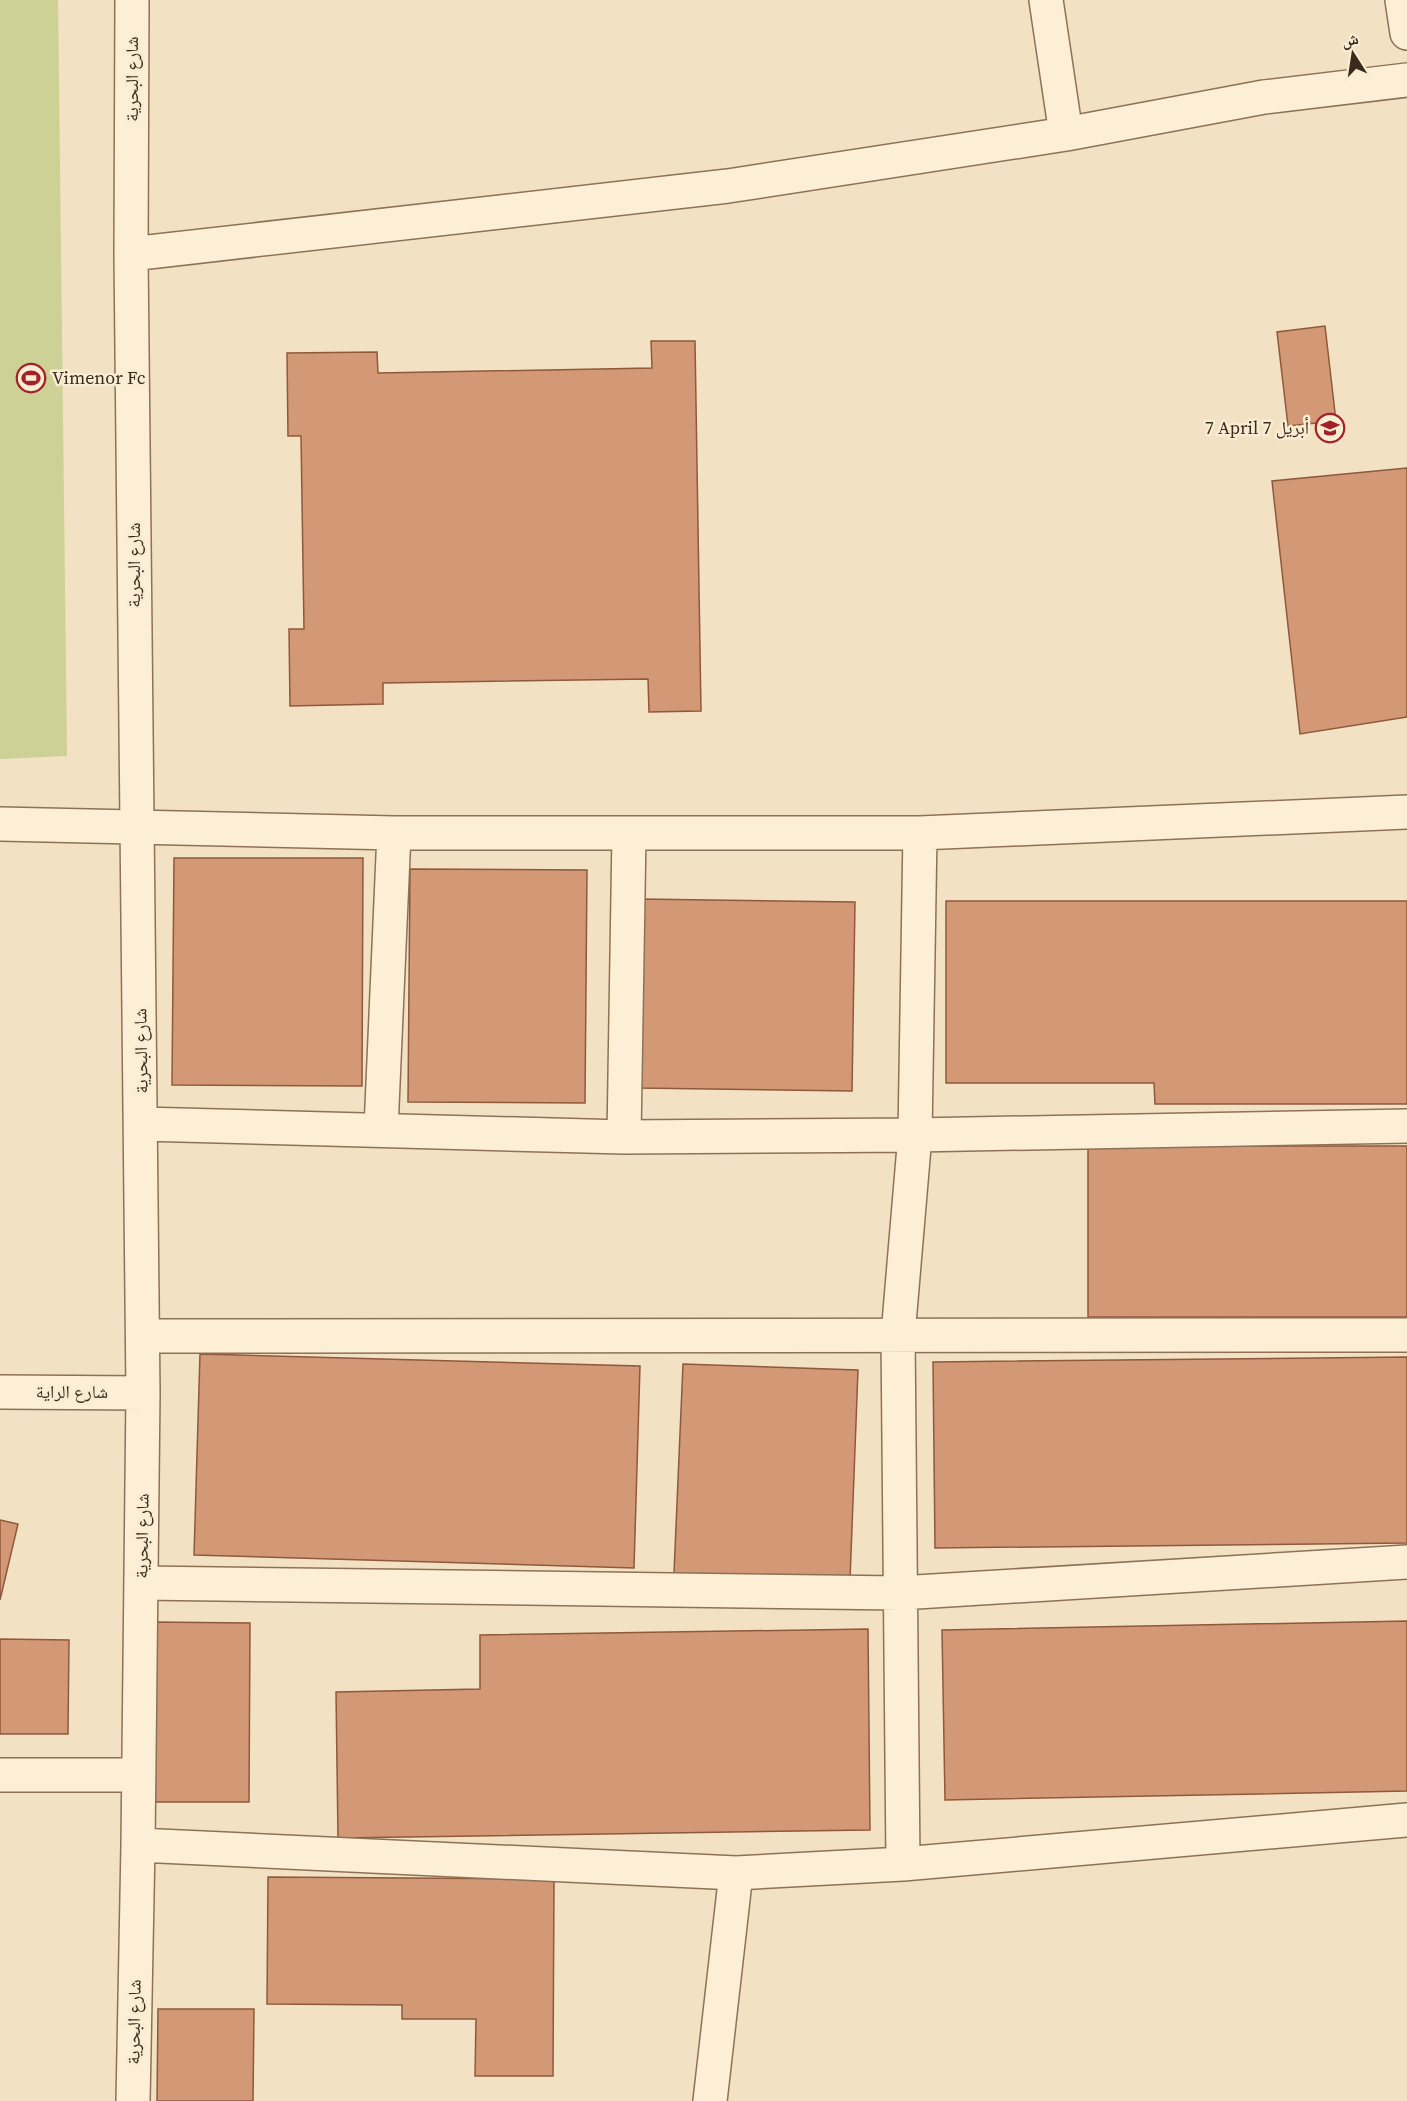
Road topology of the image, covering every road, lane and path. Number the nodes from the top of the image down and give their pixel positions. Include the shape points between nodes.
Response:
1 (132, 0) edge
2 (1046, 0) edge
3 (1402, 0) edge
4 (1407, 33) edge
5 (1407, 80) edge
6 (1066, 134) junction
7 (131, 254) junction
8 (1407, 812) edge
9 (0, 824) edge
10 (136, 827) junction
11 (394, 833) junction
12 (629, 833) junction
13 (920, 833) junction
14 (142, 1124) junction
15 (1407, 1126) edge
16 (381, 1129) junction
17 (915, 1135) junction
18 (624, 1137) junction
19 (898, 1335) junction
20 (1407, 1335) edge
21 (143, 1336) junction
22 (0, 1392) edge
23 (143, 1393) junction
24 (1407, 1562) edge
25 (141, 1583) junction
26 (900, 1593) junction
27 (0, 1775) edge
28 (139, 1775) junction
29 (1407, 1820) edge
30 (138, 1845) junction
31 (903, 1864) junction
32 (736, 1873) junction
33 (132, 2101) edge
34 (710, 2101) edge

1 - 7 street, شارع البحرية
2 - 6 street
3 - 4 street
5 - 6 street via 1264,97
6 - 7 street via 728,186
7 - 10 street, شارع البحرية
8 - 13 street
9 - 10 street
10 - 11 street
10 - 14 street, شارع البحرية
11 - 12 street
11 - 16 street
12 - 13 street
12 - 18 street
13 - 17 street
14 - 16 street
14 - 21 street, شارع البحرية
15 - 17 street
16 - 18 street
17 - 18 street
17 - 19 street
19 - 20 street
19 - 21 street
19 - 26 street
21 - 23 street, شارع البحرية
22 - 23 street, شارع الراية
23 - 25 street, شارع البحرية
24 - 26 street
25 - 26 street
25 - 28 street, شارع البحرية
26 - 31 street
27 - 28 street
28 - 30 street, شارع البحرية
29 - 31 street
30 - 32 street
30 - 33 street, شارع البحرية
31 - 32 street
32 - 34 street

